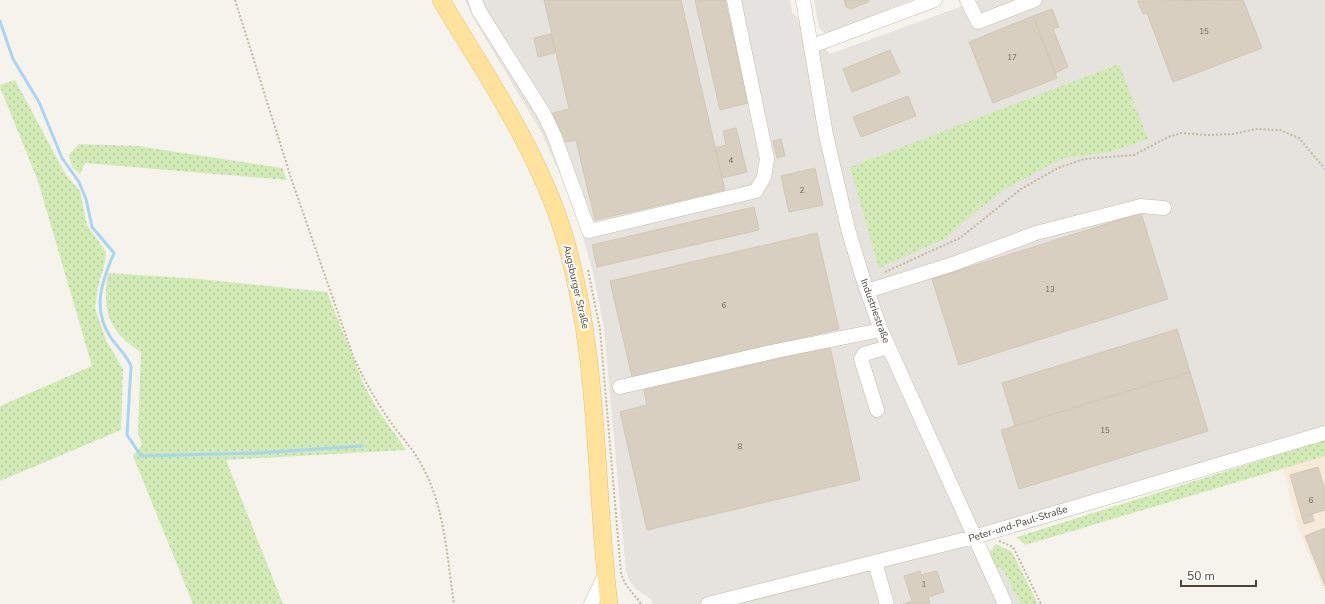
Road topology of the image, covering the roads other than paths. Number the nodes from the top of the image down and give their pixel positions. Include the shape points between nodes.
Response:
1 (441, 0) edge
2 (476, 0) edge
3 (734, 0) edge
4 (803, 0) edge
5 (935, 0) edge
6 (967, 0) edge
7 (1035, 0) edge
8 (812, 46) junction
9 (1164, 208) dead end
10 (867, 291) junction
11 (881, 330) junction
12 (888, 347) junction
13 (620, 387) dead end
14 (877, 410) dead end
15 (1325, 434) edge
16 (978, 536) junction
17 (875, 563) junction
18 (605, 575) junction
19 (591, 604) edge
20 (609, 604) edge
21 (708, 604) edge
22 (887, 604) edge
23 (1005, 604) edge

1 - 18 main road, Augsburger Straße via 520,134 547,188 563,232 586,332
2 - 3 street via 479,11 544,114 589,231 756,191 764,177 767,159
4 - 8 street, Industriestraße
5 - 8 street
6 - 7 street via 978,22
8 - 10 street, Industriestraße via 826,135 848,229
9 - 10 street via 1141,206 1036,233 953,264
10 - 11 street, Industriestraße
11 - 12 street, Industriestraße
11 - 13 street
12 - 14 street via 864,354 860,359
12 - 16 street, Industriestraße
15 - 16 street, Peter-und-Paul-Straße
16 - 17 street, Peter-und-Paul-Straße
16 - 23 street, Industriestraße
17 - 21 street, Peter-und-Paul-Straße
17 - 22 street
18 - 19 street
18 - 20 main road, Augsburger Straße

